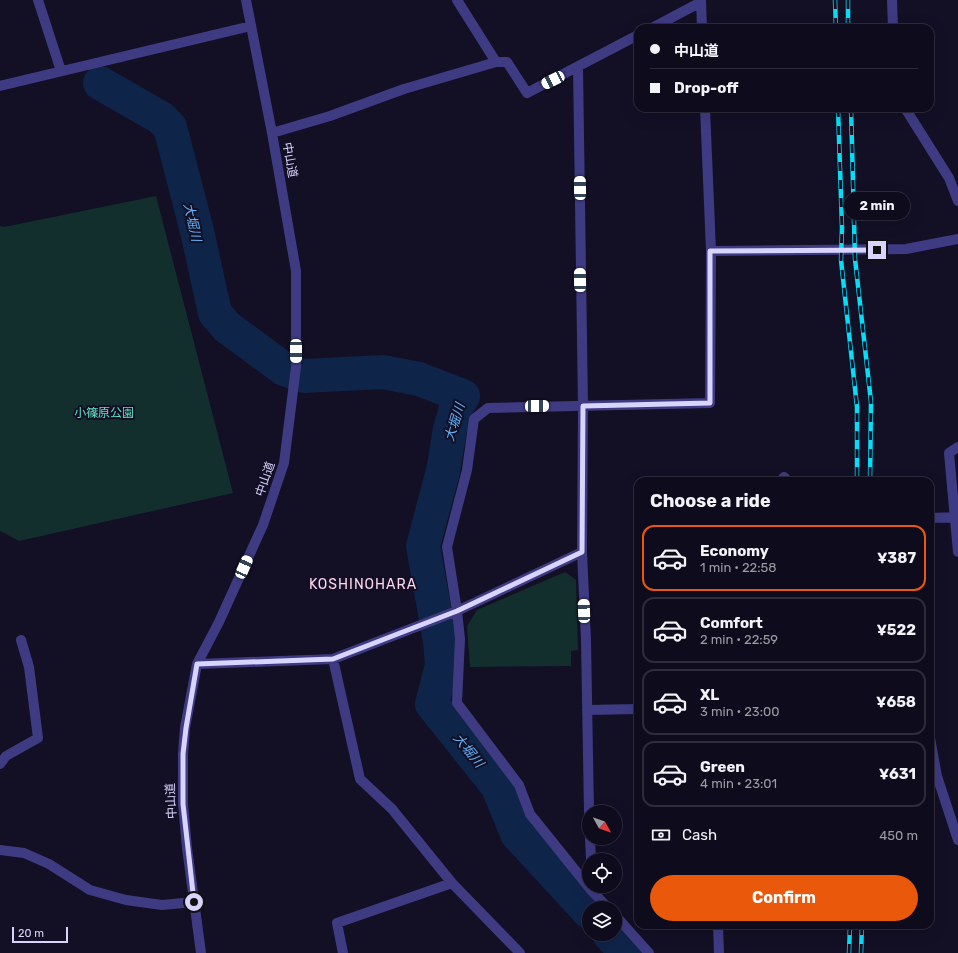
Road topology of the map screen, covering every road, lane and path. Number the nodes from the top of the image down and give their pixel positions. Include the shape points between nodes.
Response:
1 (38, 0) edge
2 (246, 0) edge
3 (457, 0) edge
4 (892, 0) edge
5 (701, 1) edge
6 (659, 24) edge
7 (702, 24) edge
8 (893, 24) edge
9 (251, 26) junction
10 (634, 38) edge
11 (496, 62) junction
12 (578, 67) junction
13 (62, 71) junction
14 (0, 86) edge
15 (705, 112) edge
16 (908, 112) edge
17 (272, 133) junction
18 (958, 201) edge
19 (958, 239) edge
20 (710, 251) junction
21 (583, 406) junction
22 (958, 447) edge
23 (956, 517) edge
24 (934, 518) edge
25 (582, 552) junction
26 (958, 552) edge
27 (457, 611) junction
28 (21, 640) dead end
29 (333, 659) junction
30 (197, 664) junction
31 (634, 709) edge
32 (587, 710) junction
33 (934, 760) edge
34 (0, 764) edge
35 (590, 805) edge
36 (958, 840) edge
37 (0, 850) edge
38 (582, 877) edge
39 (452, 883) junction
40 (595, 893) edge
41 (602, 901) edge
42 (194, 902) junction
43 (622, 923) edge
44 (718, 929) edge
45 (200, 953) edge
46 (342, 953) edge
47 (520, 953) edge
48 (650, 953) edge
49 (719, 953) edge

1 - 13 street
2 - 9 street, 中山道
3 - 11 street
4 - 8 street
5 - 6 street
5 - 7 street
9 - 13 street
9 - 17 street, 中山道
10 - 12 street
11 - 12 street via 507,62 527,93
11 - 17 street via 404,89 330,116
12 - 21 street
13 - 14 street
15 - 20 street
16 - 18 street via 949,178
17 - 30 street, 中山道 via 296,271 296,367 284,463 263,525
19 - 20 street via 906,249
20 - 21 street via 710,403
21 - 25 street
21 - 27 street via 488,408 474,419 467,470 447,547
22 - 23 street via 949,453
23 - 24 street
23 - 26 street
25 - 27 street
25 - 32 street
27 - 29 street
27 - 38 street via 460,639 457,703 519,785 530,814
28 - 34 street via 29,667 38,738 6,756
29 - 30 street
29 - 39 street via 360,779 392,809
30 - 42 street, 中山道 via 183,754 183,804
31 - 32 street
32 - 35 street
33 - 36 street
37 - 42 street via 30,855 90,890 126,900 162,905
39 - 46 street via 337,923
39 - 47 street
40 - 41 street
42 - 45 street, 中山道
43 - 48 street
44 - 49 street

